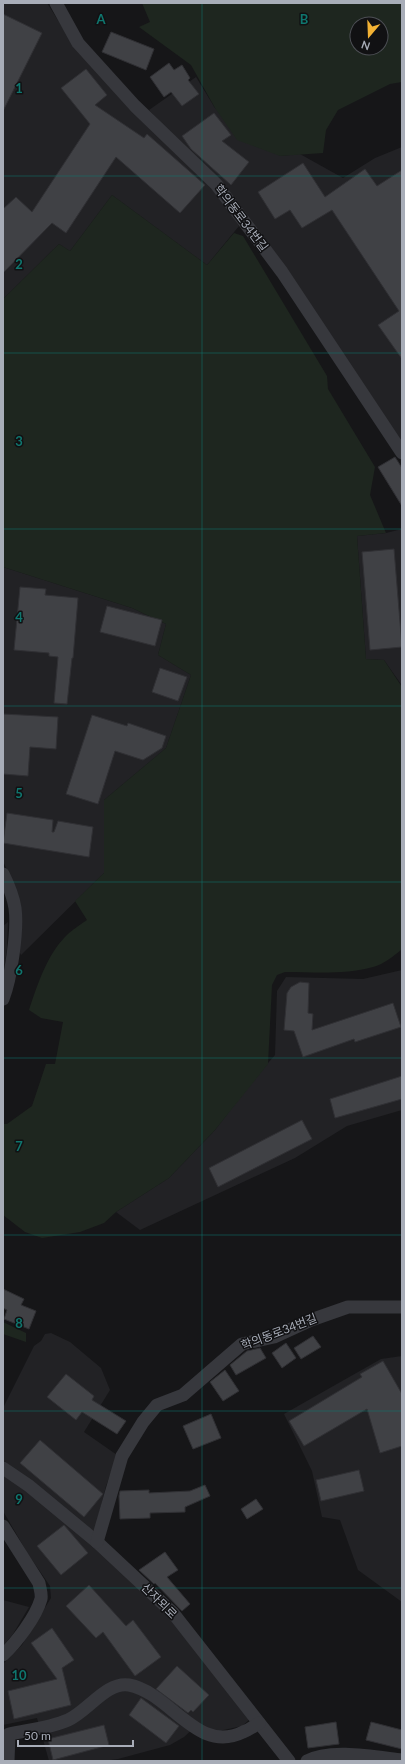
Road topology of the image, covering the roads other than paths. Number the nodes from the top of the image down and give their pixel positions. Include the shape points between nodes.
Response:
1 (56, 3) edge
2 (402, 453) edge
3 (3, 874) edge
4 (3, 999) edge
5 (402, 1307) edge
6 (3, 1468) edge
7 (3, 1526) edge
8 (98, 1542) junction
9 (3, 1655) edge
10 (259, 1722) junction
11 (402, 1760) edge
12 (8, 1761) edge
13 (289, 1761) edge
14 (307, 1761) edge

1 - 2 street, 학의동로34번길 via 78,43 135,106 216,184 282,272
3 - 4 street via 15,908 16,925 9,978
5 - 8 street, 학의동로34번길 via 348,1306 274,1337 242,1344 182,1395 156,1405 122,1456
6 - 8 street, 산자뫼로
7 - 9 street via 39,1583 41,1592 41,1599 30,1620 12,1647
8 - 10 street, 산자뫼로 via 173,1614
10 - 12 street via 232,1736 209,1736 149,1692 128,1685 118,1685 68,1720 9,1734
10 - 13 street, 산자뫼로
11 - 14 street via 350,1754 314,1757

